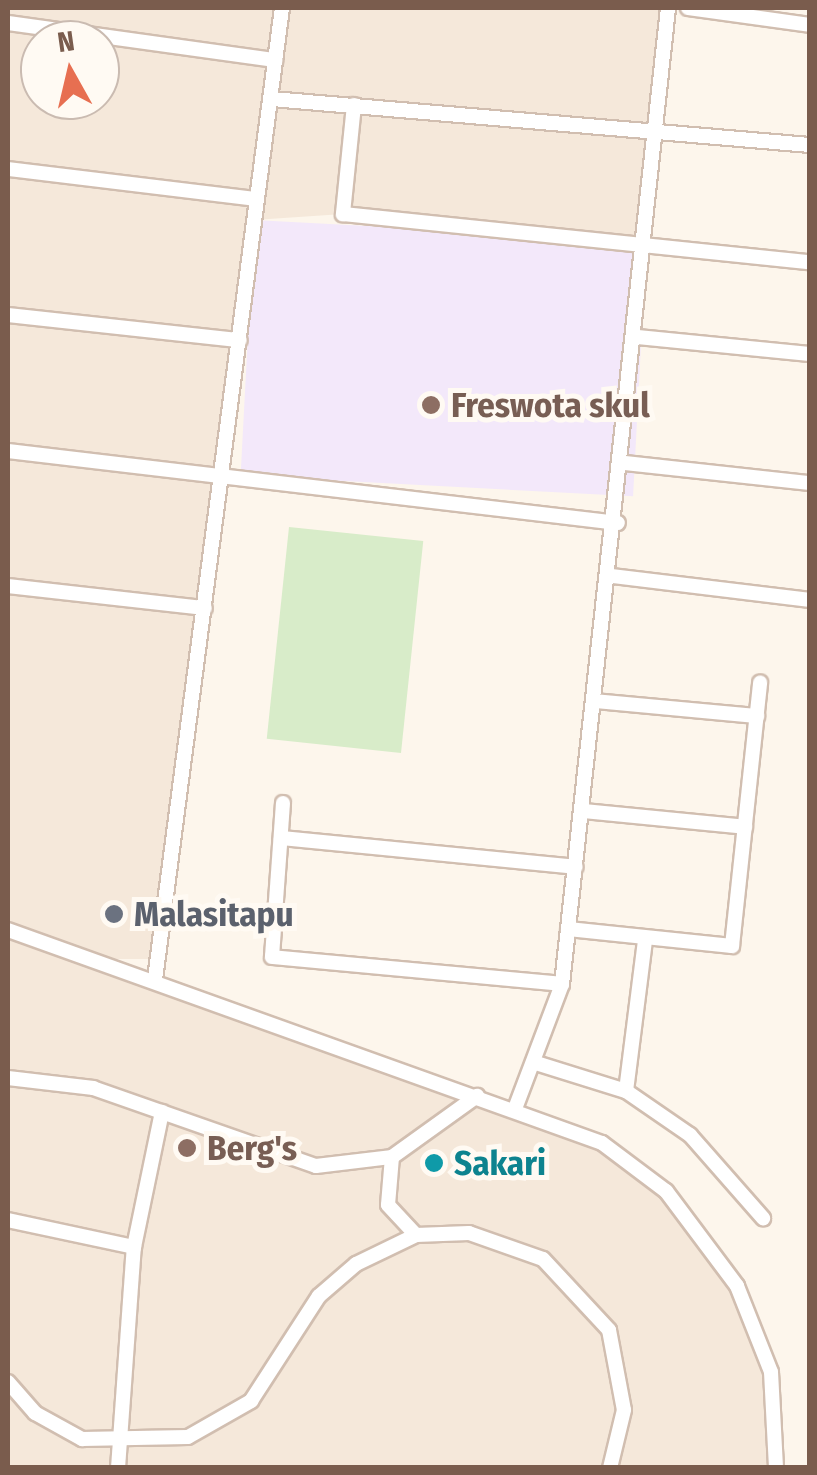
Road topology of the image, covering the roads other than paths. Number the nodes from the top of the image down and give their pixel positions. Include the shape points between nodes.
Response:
1 (282, 8) edge
2 (668, 8) edge
3 (688, 8) edge
4 (8, 24) edge
5 (810, 25) edge
6 (275, 60) junction
7 (272, 99) junction
8 (354, 106) junction
9 (656, 128) junction
10 (810, 145) edge
11 (8, 169) edge
12 (256, 198) junction
13 (646, 241) junction
14 (810, 262) edge
15 (8, 315) edge
16 (637, 337) junction
17 (240, 340) junction
18 (810, 354) edge
19 (8, 451) edge
20 (626, 463) junction
21 (222, 474) junction
22 (810, 483) edge
23 (618, 523) junction
24 (612, 576) junction
25 (8, 586) edge
26 (810, 600) edge
27 (205, 608) junction
28 (760, 682) dead end
29 (595, 701) junction
30 (757, 716) junction
31 (283, 803) dead end
32 (583, 811) junction
33 (744, 827) junction
34 (281, 838) junction
35 (576, 866) junction
36 (568, 929) junction
37 (8, 930) edge
38 (645, 940) junction
39 (155, 979) junction
40 (562, 984) junction
41 (536, 1062) junction
42 (8, 1078) edge
43 (626, 1091) junction
44 (477, 1096) junction
45 (516, 1106) junction
46 (162, 1112) junction
47 (392, 1157) junction
48 (763, 1218) dead end
49 (8, 1220) edge
50 (416, 1235) junction
51 (134, 1247) junction
52 (8, 1382) edge
53 (122, 1444) junction
54 (118, 1468) edge
55 (610, 1468) edge
56 (776, 1468) edge

1 - 6 street
2 - 9 street
3 - 5 street
4 - 6 street
6 - 7 street
7 - 8 street
7 - 12 street
8 - 9 street
8 - 13 street via 343,214
9 - 10 street
9 - 13 street
11 - 12 street
12 - 17 street
13 - 14 street
13 - 16 street
15 - 17 street
16 - 18 street
16 - 20 street
17 - 21 street
19 - 21 street
20 - 22 street
20 - 23 street
21 - 23 street
21 - 27 street
23 - 24 street
24 - 26 street
24 - 29 street
25 - 27 street
27 - 39 street
28 - 30 street
29 - 30 street
29 - 32 street
30 - 33 street
31 - 34 street
32 - 33 street
32 - 35 street
33 - 38 street via 732,946
34 - 35 street
34 - 40 street via 272,956
35 - 36 street
36 - 38 street
36 - 40 street
37 - 39 street
38 - 43 street
39 - 44 street
40 - 41 street
41 - 43 street
41 - 45 street
42 - 46 street via 93,1088
43 - 48 street via 690,1135
44 - 45 street
44 - 47 street
45 - 56 street via 602,1144 666,1191 737,1286 772,1372
46 - 47 street via 316,1166
46 - 51 street
47 - 50 street via 388,1205
49 - 51 street
50 - 53 street via 356,1264 319,1296 272,1376 230,1416 188,1437
50 - 55 street via 469,1233 518,1246 586,1296 621,1368 624,1410
51 - 53 street
52 - 53 street via 56,1427
53 - 54 street

